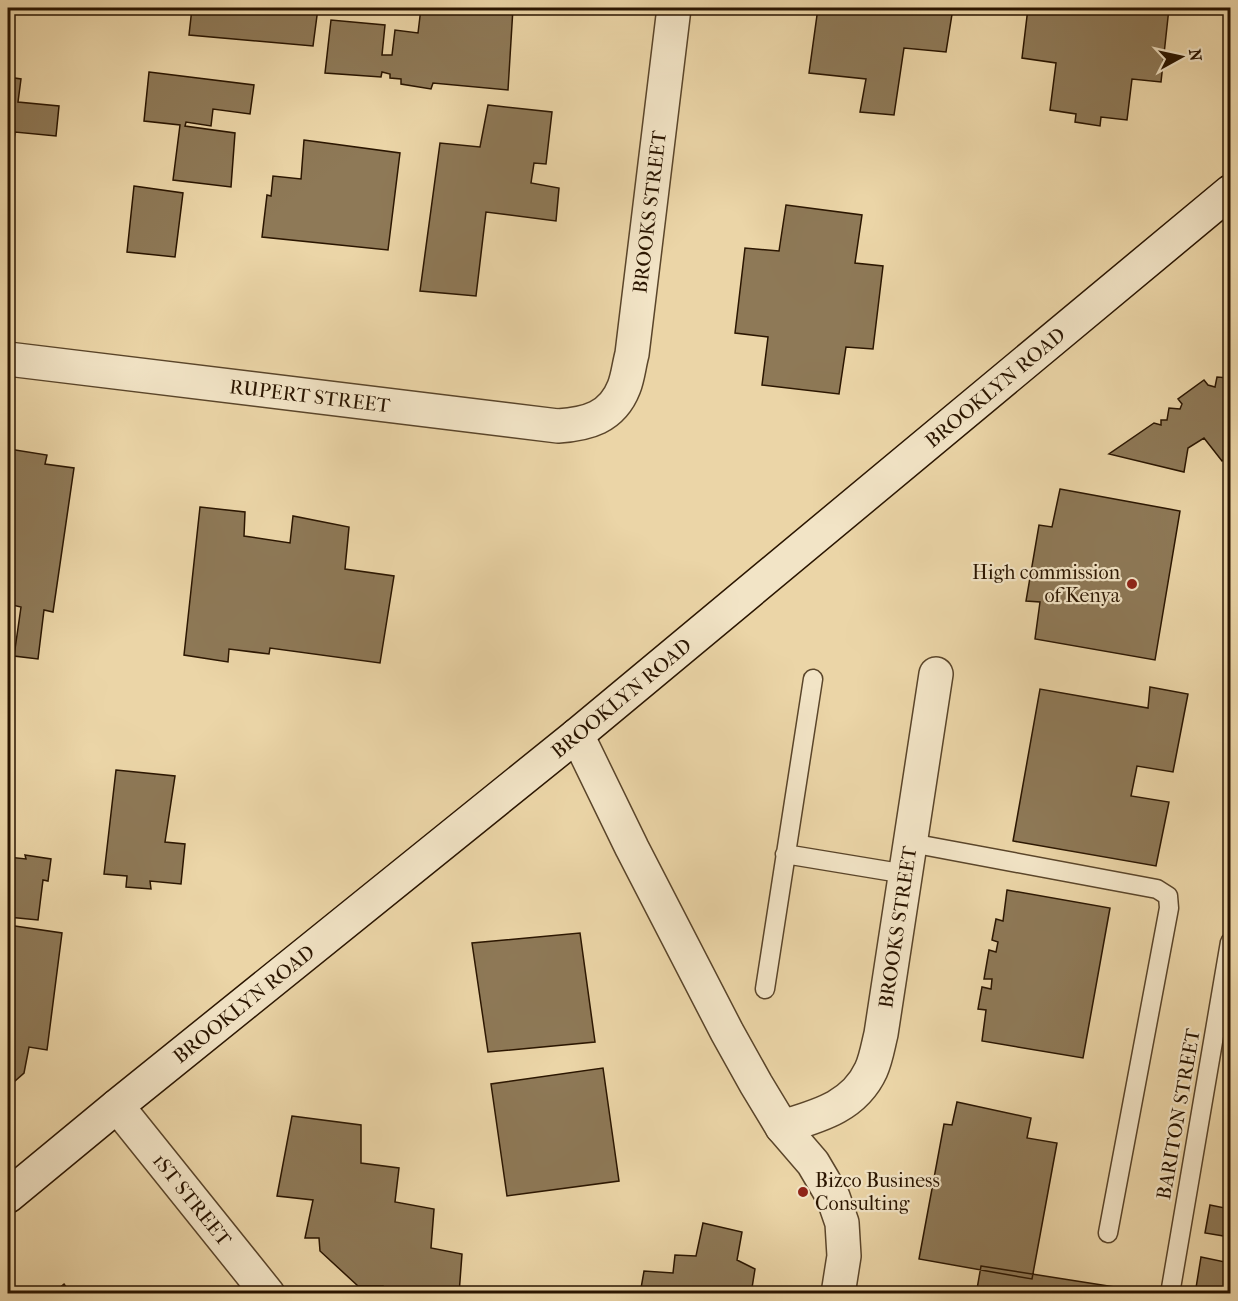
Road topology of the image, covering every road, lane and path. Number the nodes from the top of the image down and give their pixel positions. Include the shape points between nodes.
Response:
1 (674, 8) edge
2 (1230, 192) edge
3 (8, 359) edge
4 (609, 411) joint
5 (936, 674) dead end
6 (813, 679) dead end
7 (578, 735) junction
8 (785, 854) junction
9 (908, 859) junction
10 (1230, 942) edge
11 (765, 989) dead end
12 (117, 1106) junction
13 (782, 1126) junction
14 (8, 1196) edge
15 (1108, 1233) dead end
16 (268, 1293) edge
17 (838, 1293) edge
18 (1170, 1293) edge

1 - 4 street, BROOKS STREET via 632,354 624,387
2 - 7 street, BROOKLYN ROAD
3 - 4 street, RUPERT STREET via 558,426 576,425
5 - 9 street, BROOKS STREET
6 - 8 lane
7 - 12 street, BROOKLYN ROAD
7 - 13 street via 727,1032
8 - 9 lane
8 - 11 lane
9 - 13 street, BROOKS STREET via 881,1034 871,1071 857,1093 835,1109
9 - 15 lane via 1157,889 1168,896 1169,908
10 - 18 lane, BARITON STREET
12 - 14 street, BROOKLYN ROAD
12 - 16 street, 1ST STREET
13 - 17 street via 813,1163 833,1197 842,1223 844,1256

